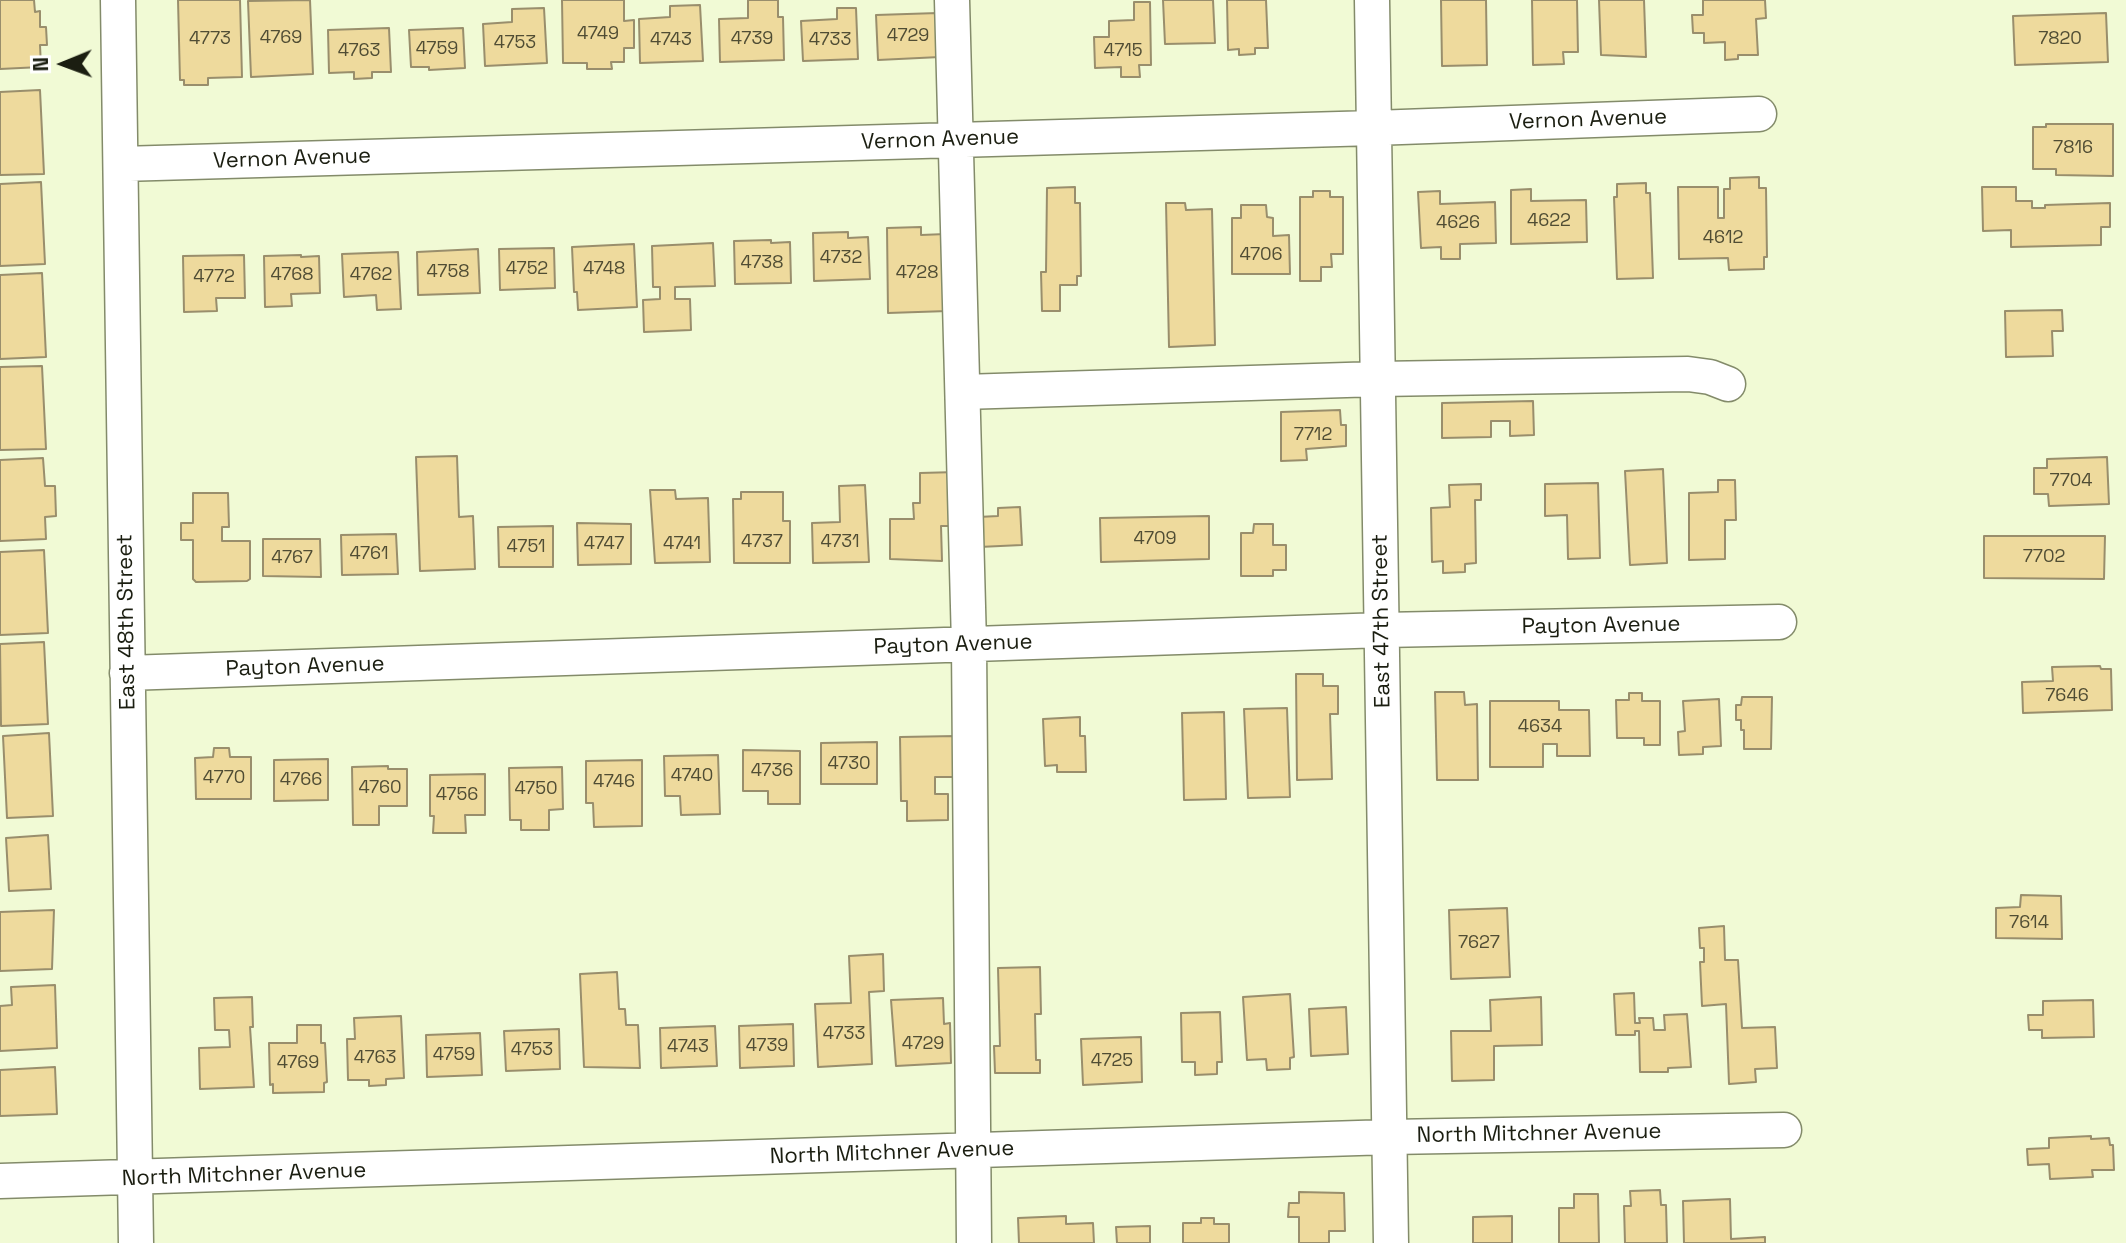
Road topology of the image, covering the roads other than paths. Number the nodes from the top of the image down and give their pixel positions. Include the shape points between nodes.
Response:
1 (118, 0) edge
2 (952, 0) edge
3 (1372, 0) edge
4 (1759, 114) dead end
5 (1374, 128) junction
6 (956, 140) junction
7 (121, 164) junction
8 (1378, 379) junction
9 (1728, 384) dead end
10 (963, 392) junction
11 (1779, 622) dead end
12 (1383, 630) junction
13 (969, 644) junction
14 (127, 673) junction
15 (1784, 1130) dead end
16 (1390, 1137) junction
17 (974, 1150) junction
18 (135, 1178) junction
19 (0, 1181) edge
20 (136, 1243) edge
21 (974, 1243) edge
22 (1391, 1243) edge

1 - 7 street, East 48th Street
2 - 6 street
3 - 5 street, East 47th Street
4 - 5 street, Vernon Avenue
5 - 6 street, Vernon Avenue
5 - 8 street, East 47th Street
6 - 7 street, Vernon Avenue
6 - 10 street
7 - 14 street, East 48th Street
8 - 9 street via 1688,374
8 - 10 street
8 - 12 street, East 47th Street
10 - 13 street
11 - 12 street, Payton Avenue
12 - 13 street, Payton Avenue
12 - 16 street, East 47th Street
13 - 14 street, Payton Avenue
13 - 17 street
14 - 18 street, East 48th Street
15 - 16 street, North Mitchner Avenue
16 - 17 street, North Mitchner Avenue
16 - 22 street, East 47th Street
17 - 18 street, North Mitchner Avenue
17 - 21 street
18 - 19 street, North Mitchner Avenue
18 - 20 street, East 48th Street

